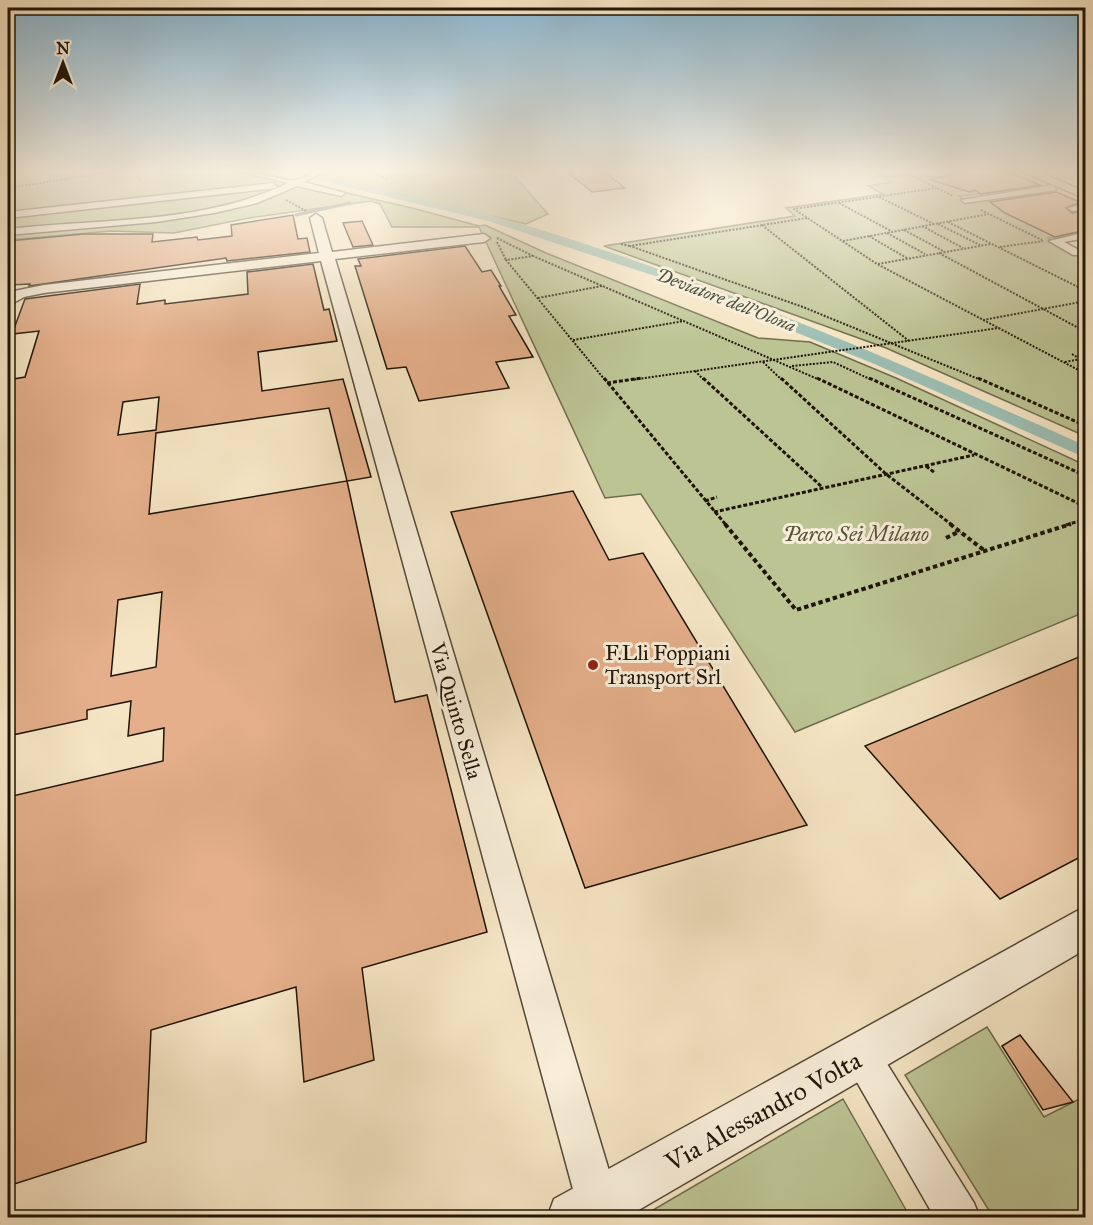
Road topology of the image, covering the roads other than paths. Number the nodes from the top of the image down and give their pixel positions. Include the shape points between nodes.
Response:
1 (61, 227) edge
2 (318, 227) edge
3 (8, 232) edge
4 (1086, 234) edge
5 (484, 238) dead end
6 (1044, 240) road end
7 (1086, 252) edge
8 (325, 256) junction
9 (14, 298) edge
10 (1086, 926) edge
11 (861, 1056) junction
12 (585, 1211) edge
13 (959, 1218) edge

1 - 3 street
2 - 8 street, Via Quinto Sella
4 - 6 street
4 - 7 street via 1054,241 1077,253
5 - 8 street
8 - 9 street via 44,289
8 - 12 street, Via Quinto Sella
10 - 11 street, Via Alessandro Volta
11 - 12 street, Via Alessandro Volta
11 - 13 street

